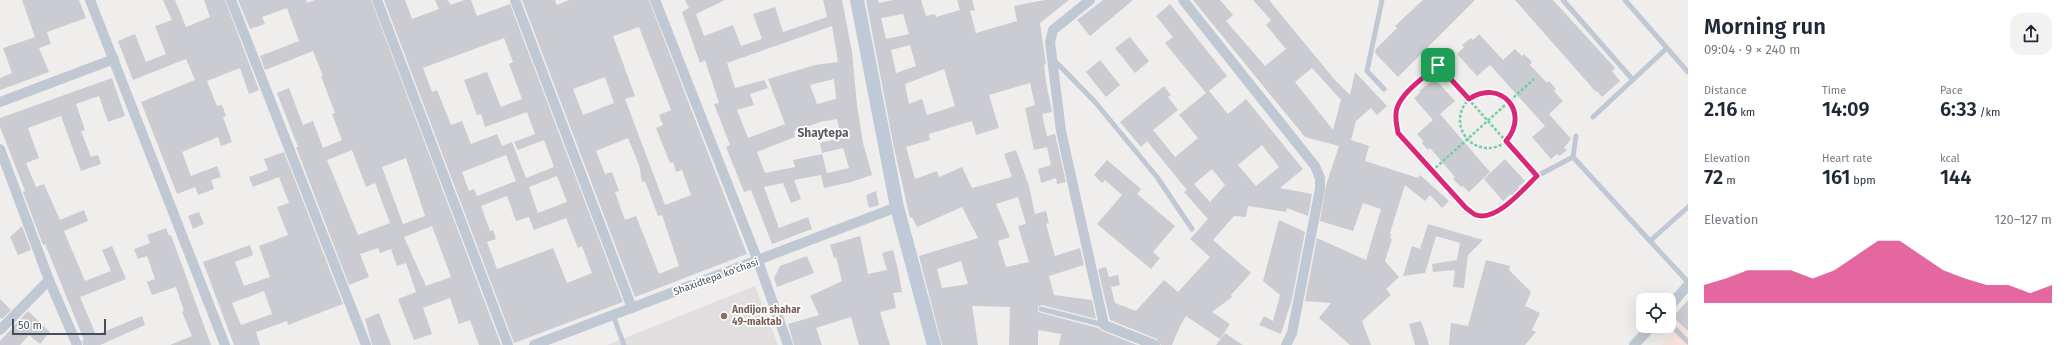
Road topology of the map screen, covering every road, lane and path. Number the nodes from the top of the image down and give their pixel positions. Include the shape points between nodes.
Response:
1 (90, 0) edge
2 (231, 0) edge
3 (377, 0) edge
4 (515, 0) edge
5 (655, 0) edge
6 (856, 0) edge
7 (1090, 0) edge
8 (1183, 0) edge
9 (1382, 0) edge
10 (1563, 0) edge
11 (1625, 0) edge
12 (1667, 48) junction
13 (114, 59) junction
14 (1053, 59) junction
15 (1688, 72) edge
16 (1534, 79) dead end
17 (1634, 80) junction
18 (1384, 89) dead end
19 (1469, 99) junction
20 (1509, 101) junction
21 (0, 102) edge
22 (1593, 117) dead end
23 (1488, 120) junction
24 (1576, 136) dead end
25 (1468, 139) junction
26 (1506, 141) junction
27 (1, 155) edge
28 (1573, 157) junction
29 (1432, 171) junction
30 (1537, 176) junction
31 (897, 207) junction
32 (1688, 207) edge
33 (1192, 229) dead end
34 (1650, 241) junction
35 (758, 261) junction
36 (49, 280) junction
37 (1688, 282) edge
38 (1688, 285) edge
39 (1676, 299) edge
40 (632, 308) junction
41 (1041, 309) dead end
42 (613, 315) junction
43 (1104, 325) junction
44 (0, 330) edge
45 (1676, 330) edge
46 (1645, 333) edge
47 (1688, 342) edge
48 (77, 345) edge
49 (226, 345) edge
50 (366, 345) edge
51 (508, 345) edge
52 (534, 345) edge
53 (624, 345) edge
54 (788, 345) edge
55 (934, 345) edge
56 (1155, 345) edge
57 (1286, 345) edge
58 (1634, 345) edge

1 - 13 street
2 - 50 street
3 - 51 street
4 - 40 street
5 - 35 street
6 - 31 street
7 - 14 street via 1053,30 1050,42
8 - 57 street via 1315,166 1320,178 1292,333
9 - 18 lane via 1367,71
10 - 17 lane
11 - 12 lane
12 - 15 lane
12 - 17 lane
13 - 21 street
13 - 49 street
14 - 33 lane via 1095,102 1157,177
14 - 43 street via 1061,131
16 - 20 path
17 - 22 lane
19 - 20 path via 1476,94 1489,92
19 - 23 path
19 - 25 path via 1460,116 1460,126
19 - 29 path via 1438,65 1403,97 1397,108 1398,133
20 - 23 path
20 - 26 path via 1516,117 1512,134
23 - 25 path
23 - 26 path
24 - 28 lane
25 - 26 path via 1479,147 1489,148
25 - 29 path
26 - 30 path
27 - 36 street
28 - 30 lane
28 - 34 lane
29 - 30 path via 1466,208 1476,215 1489,216 1501,210
31 - 35 street, Shaxidtepa ko'chasi
31 - 55 street
32 - 34 lane
34 - 37 lane
35 - 40 street, Shaxidtepa ko'chasi
35 - 54 street
36 - 44 street
36 - 48 street
38 - 39 street
40 - 42 street, Shaxidtepa ko'chasi
41 - 43 lane
42 - 52 street, Shaxidtepa ko'chasi
42 - 53 lane
43 - 56 street
45 - 47 lane
46 - 58 street

